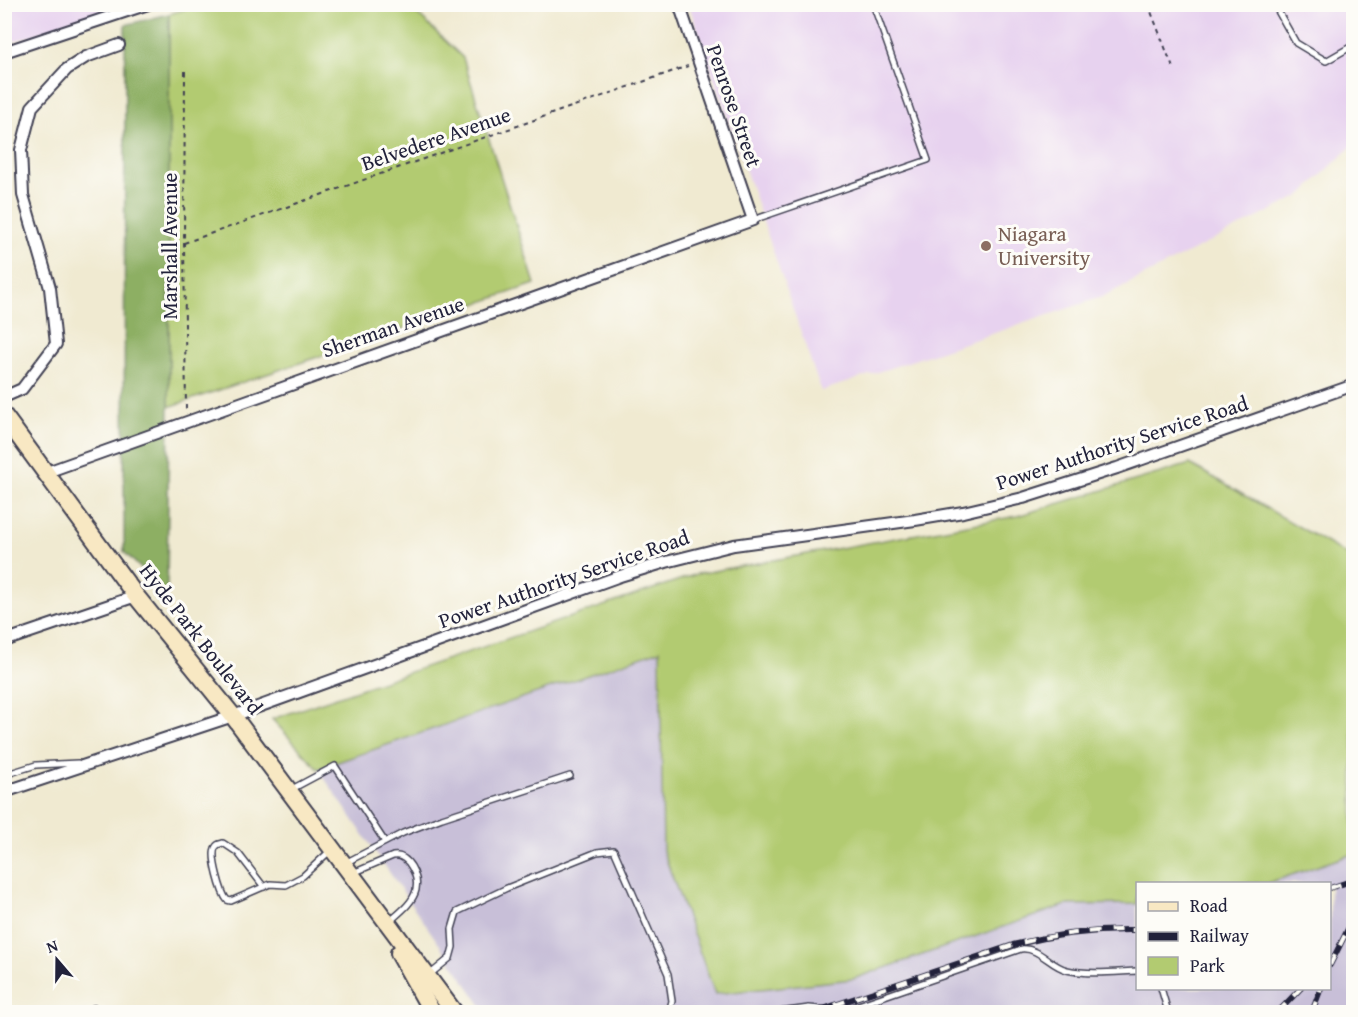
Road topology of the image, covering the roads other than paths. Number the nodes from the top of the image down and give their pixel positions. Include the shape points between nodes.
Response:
1 (148, 4) edge
2 (679, 4) edge
3 (873, 4) edge
4 (1274, 4) edge
5 (119, 45) dead end
6 (1353, 45) edge
7 (4, 51) edge
8 (753, 220) junction
9 (1353, 385) edge
10 (4, 397) edge
11 (4, 416) edge
12 (47, 472) junction
13 (136, 596) junction
14 (4, 641) edge
15 (233, 716) junction
16 (91, 764) junction
17 (4, 775) edge
18 (570, 776) dead end
19 (289, 790) junction
20 (4, 792) edge
21 (385, 842) junction
22 (332, 848) junction
23 (348, 869) junction
24 (264, 887) junction
25 (363, 890) junction
26 (387, 923) junction
27 (1136, 971) edge
28 (428, 976) junction
29 (1162, 990) edge
30 (432, 1012) edge
31 (454, 1012) edge
32 (669, 1012) edge
33 (780, 1012) edge
34 (1168, 1012) edge

1 - 7 street
2 - 8 street, Penrose Street
3 - 8 lane via 928,159
4 - 6 lane via 1296,43 1326,61
5 - 10 street via 67,69 32,107 21,150 23,195 50,288 56,344 22,390
8 - 12 street, Sherman Avenue
9 - 15 street, Power Authority Service Road via 1023,498 915,520 734,545 666,561
11 - 12 main road, Hyde Park Boulevard
12 - 13 main road, Hyde Park Boulevard
13 - 14 street
13 - 15 main road, Hyde Park Boulevard
15 - 16 street, Power Authority Service Road
15 - 19 main road, Hyde Park Boulevard
16 - 17 lane via 45,763
16 - 20 street, Power Authority Service Road
18 - 21 lane via 442,818
19 - 21 lane via 335,766
19 - 22 main road, Hyde Park Boulevard
21 - 23 lane
22 - 23 main road, Hyde Park Boulevard
22 - 24 lane via 303,876 286,885
23 - 25 main road, Hyde Park Boulevard
23 - 26 lane via 399,854 404,856 416,891 406,907
24 - 24 lane via 227,900 221,890 215,856 218,844 233,849
25 - 26 main road, Hyde Park Boulevard
25 - 30 main road, Hyde Park Boulevard
26 - 28 main road, Hyde Park Boulevard
27 - 33 lane via 1096,973 1065,969 1029,948 841,1011 809,1008
28 - 31 main road, Hyde Park Boulevard
28 - 32 lane via 450,958 457,912 597,852 614,850 668,974 672,1001
29 - 34 lane

